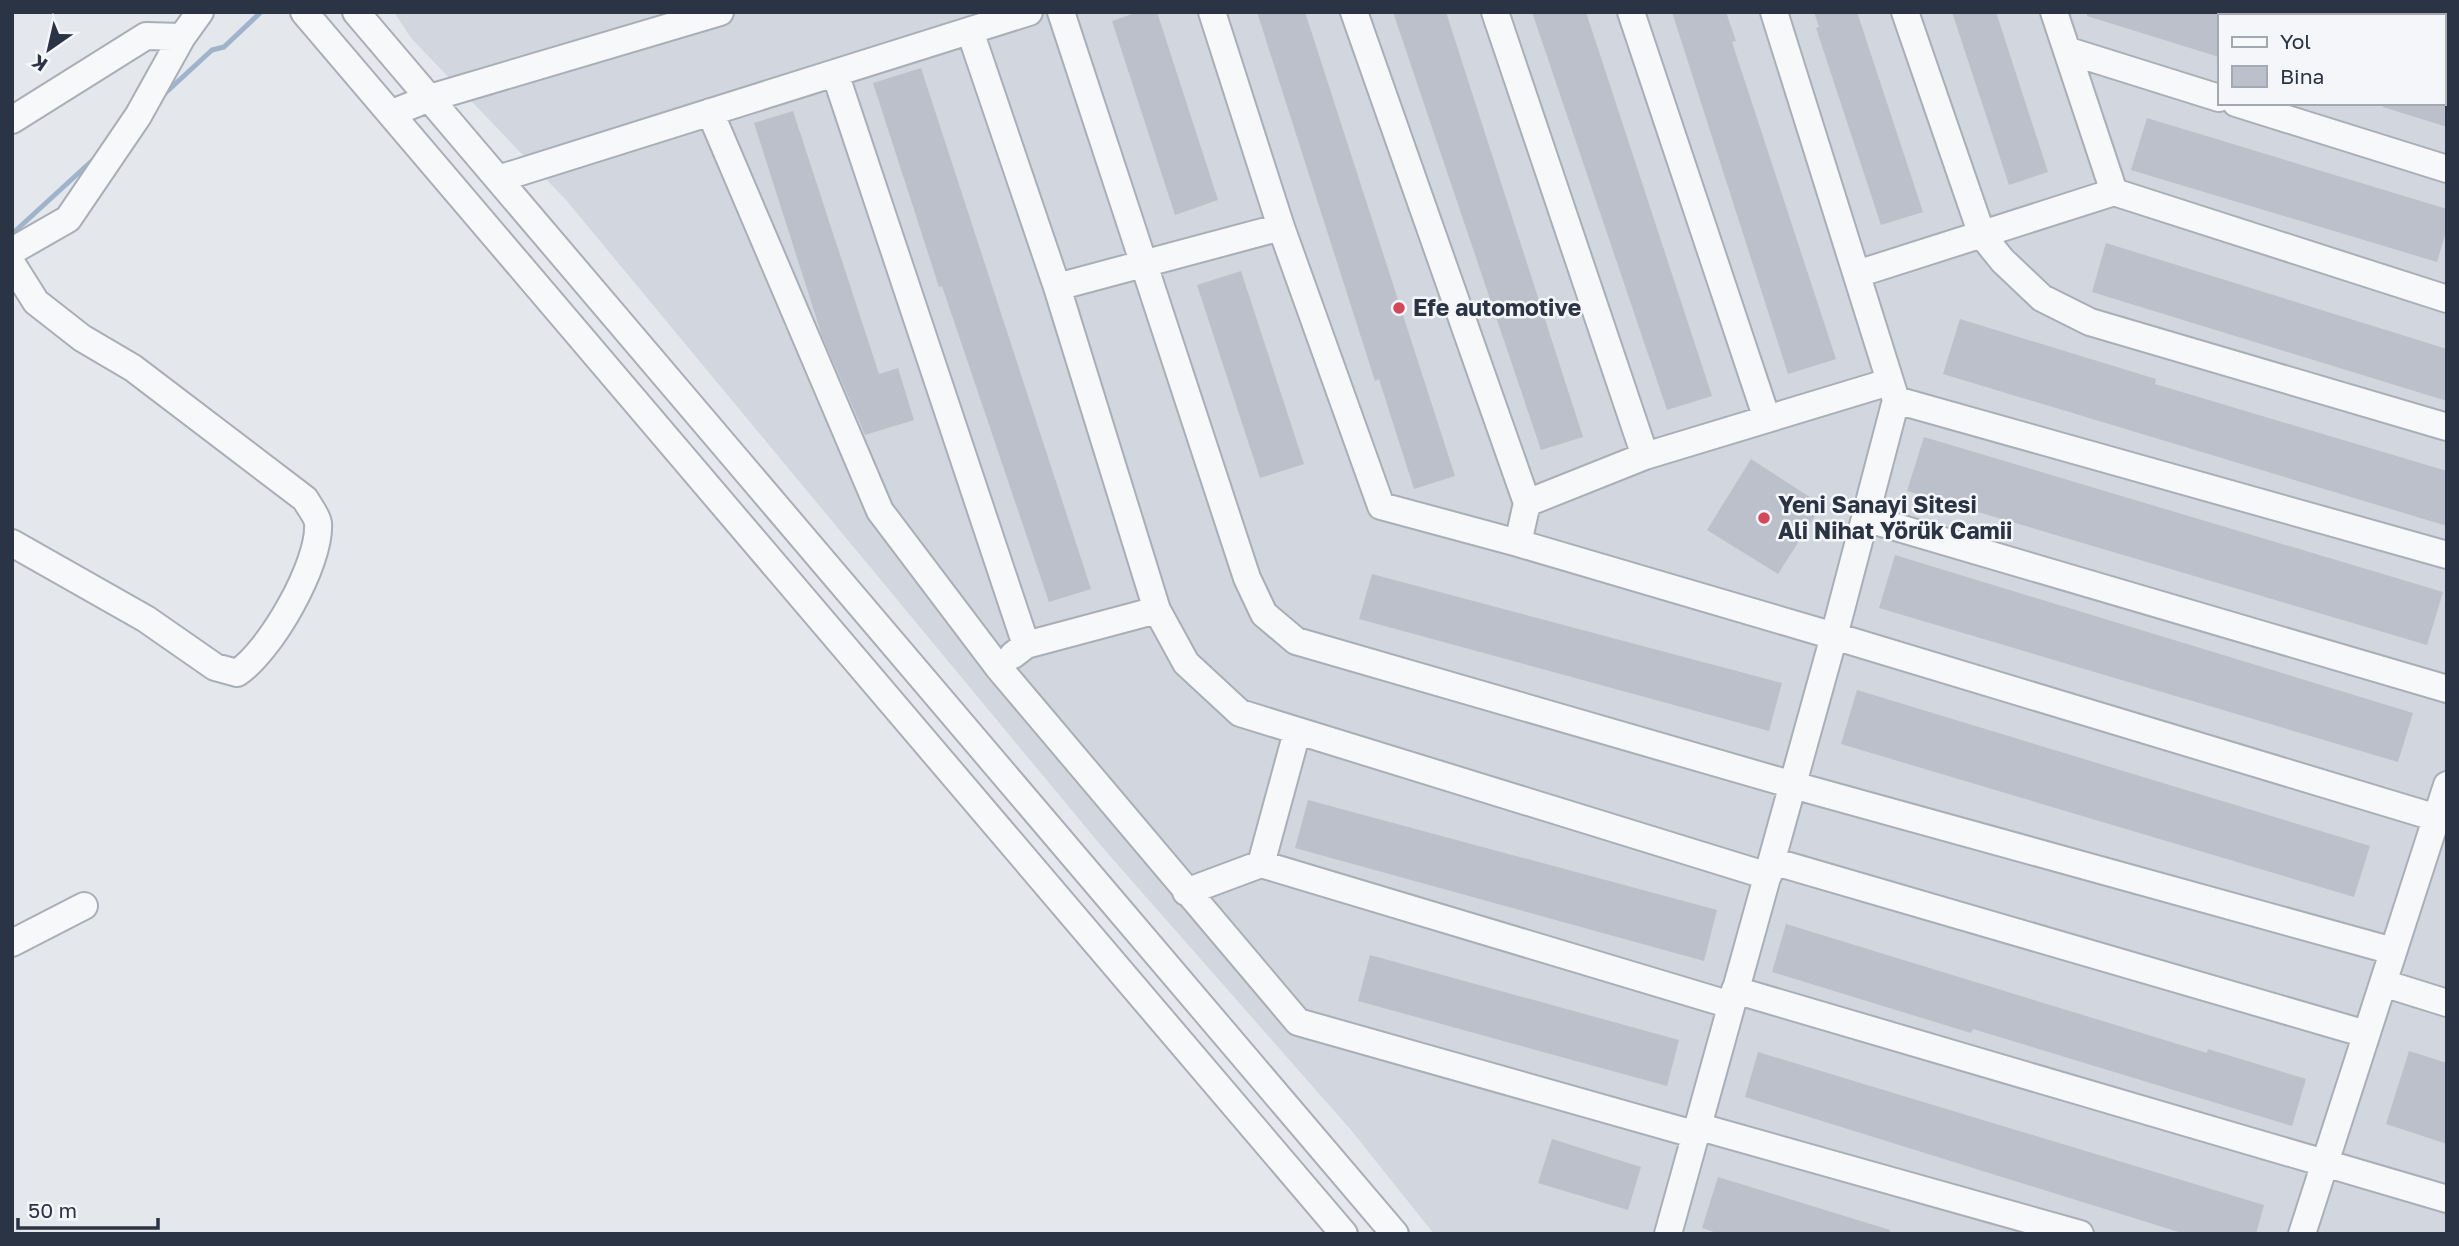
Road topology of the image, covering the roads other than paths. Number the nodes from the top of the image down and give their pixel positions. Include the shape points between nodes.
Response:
1 (200, 12) edge
2 (304, 12) edge
3 (356, 12) edge
4 (720, 12) edge
5 (1029, 12) edge
6 (1061, 12) edge
7 (1212, 12) edge
8 (1354, 12) edge
9 (1496, 12) edge
10 (1631, 12) edge
11 (1773, 12) edge
12 (1905, 12) edge
13 (2054, 12) edge
14 (970, 31) junction
15 (182, 37) junction
16 (2068, 51) junction
17 (835, 73) junction
18 (430, 98) junction
19 (2218, 98) edge
20 (2242, 105) edge
21 (710, 112) junction
22 (392, 113) junction
23 (12, 120) edge
24 (2447, 169) edge
25 (498, 179) junction
26 (2114, 192) junction
27 (1281, 226) junction
28 (1982, 235) junction
29 (12, 251) edge
30 (1143, 263) junction
31 (12, 264) edge
32 (1857, 274) junction
33 (1057, 287) junction
34 (2447, 299) edge
35 (1892, 391) junction
36 (1768, 419) junction
37 (2447, 427) edge
38 (1645, 456) junction
39 (1527, 503) junction
40 (1865, 519) junction
41 (1518, 542) junction
42 (12, 543) edge
43 (2447, 555) edge
44 (1157, 610) junction
45 (1834, 636) junction
46 (1026, 645) junction
47 (998, 667) junction
48 (2447, 690) edge
49 (1297, 732) junction
50 (1793, 785) junction
51 (2447, 785) edge
52 (2441, 820) edge
53 (1261, 864) junction
54 (1770, 869) junction
55 (1186, 892) junction
56 (84, 906) dead end
57 (12, 943) edge
58 (2393, 951) junction
59 (2383, 983) junction
60 (1733, 998) junction
61 (2447, 1003) edge
62 (2367, 1034) junction
63 (1698, 1131) junction
64 (2325, 1163) junction
65 (2447, 1199) edge
66 (1344, 1234) edge
67 (1395, 1234) edge
68 (1668, 1234) edge
69 (2080, 1234) edge
70 (2302, 1234) edge

1 - 15 street
2 - 22 street
3 - 18 street
4 - 18 street
5 - 14 street
6 - 30 street
7 - 27 street
8 - 39 street
9 - 38 street
10 - 36 street
11 - 32 street
12 - 28 street
13 - 16 street
14 - 17 street
14 - 33 street
15 - 23 street via 146,36
15 - 29 street via 138,116 68,219
16 - 19 street
16 - 26 street
17 - 21 street
17 - 46 street
18 - 22 street
18 - 25 street
20 - 24 street
21 - 25 street
21 - 47 street via 880,511
22 - 66 street
25 - 67 street
26 - 28 street
26 - 34 street
27 - 30 street
27 - 41 street via 1381,506
28 - 32 street
28 - 37 street via 2042,298 2090,322
30 - 33 street
30 - 50 street via 1247,578 1264,614 1296,641
31 - 42 street via 36,302 82,338 133,368 305,499 318,522 313,556 276,634 252,663 237,673 215,667 146,619
32 - 35 street
33 - 44 street
35 - 36 street
35 - 40 street
35 - 43 street
36 - 38 street
38 - 39 street
39 - 41 street
40 - 45 street
40 - 48 street
41 - 45 street
44 - 46 street
44 - 49 street via 1186,663 1240,713
45 - 50 street
45 - 52 street
46 - 47 street
47 - 55 street
49 - 53 street
49 - 54 street
50 - 54 street
50 - 58 street
51 - 52 street
52 - 58 street
53 - 55 street
53 - 60 street
54 - 60 street
54 - 62 street
55 - 63 street via 1298,1022
56 - 57 street
58 - 59 street
59 - 61 street
59 - 62 street
60 - 63 street
60 - 64 street
62 - 64 street
63 - 68 street
63 - 69 street
64 - 65 street
64 - 70 street

